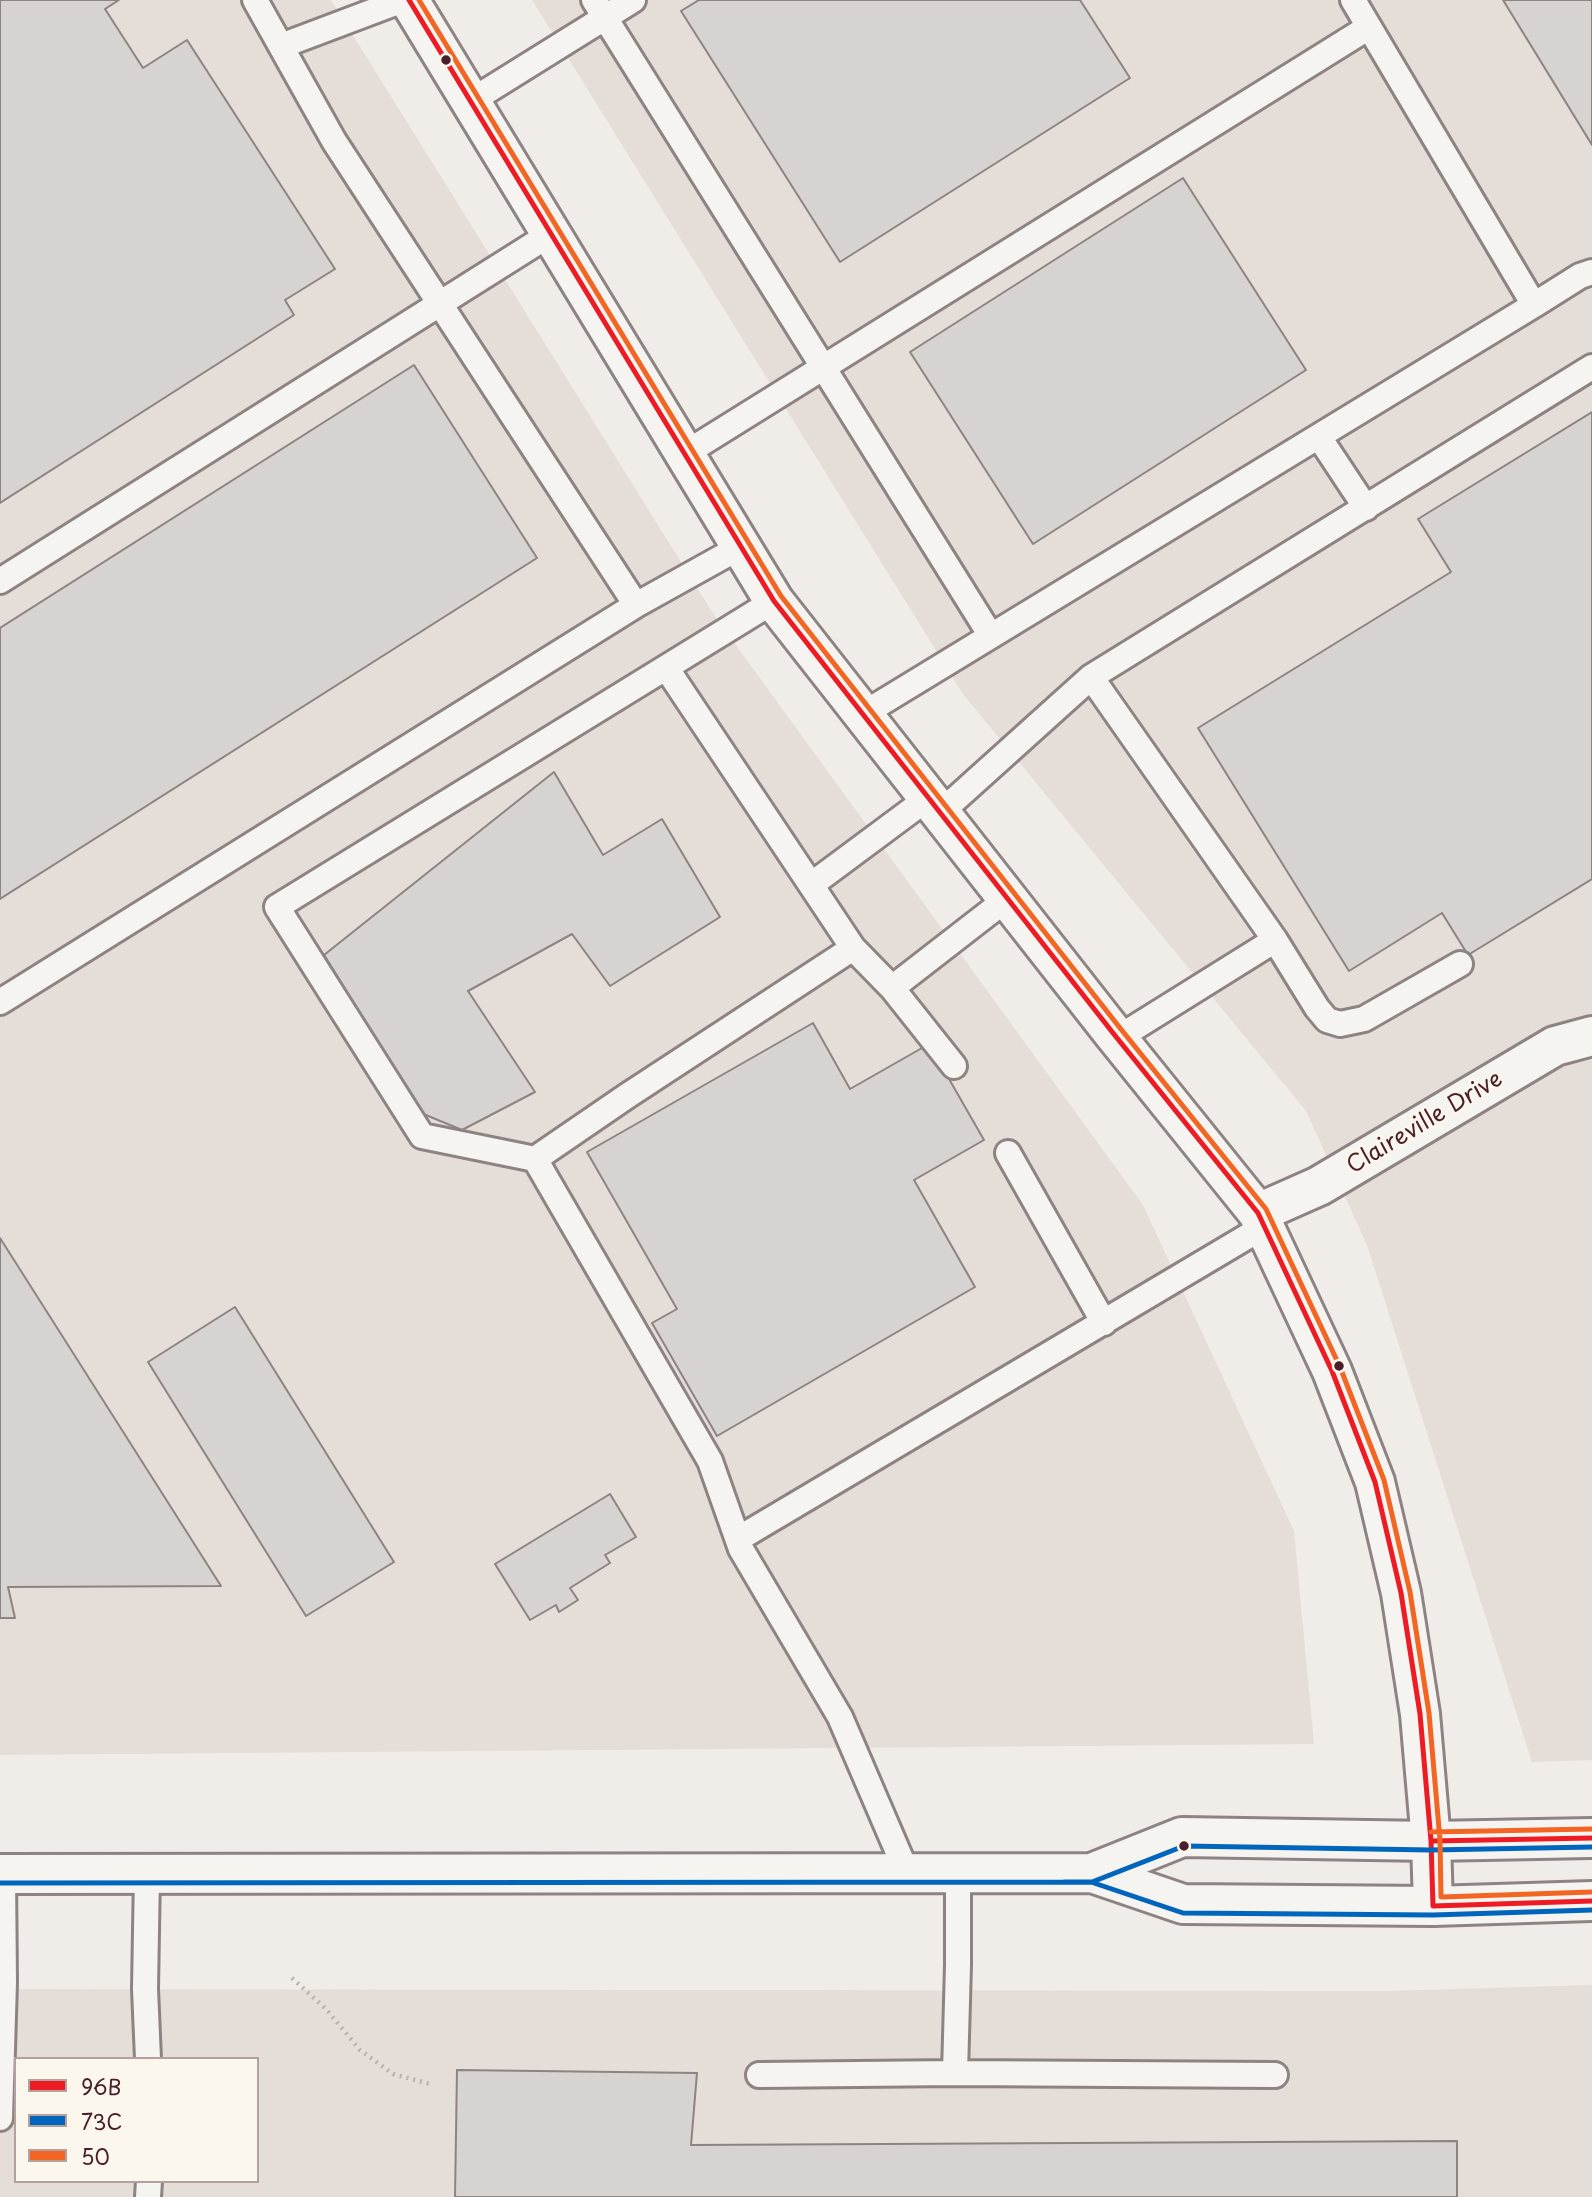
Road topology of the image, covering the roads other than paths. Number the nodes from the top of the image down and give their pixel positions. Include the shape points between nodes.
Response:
1 (255, 0) edge
2 (403, 0) edge
3 (409, 0) edge
4 (632, 0) edge
5 (1353, 0) edge
6 (599, 9) edge
7 (1369, 27) junction
8 (281, 46) junction
9 (471, 102) junction
10 (552, 233) junction
11 (1592, 272) edge
12 (439, 303) junction
13 (1534, 305) junction
14 (1592, 367) edge
15 (823, 368) junction
16 (1319, 437) junction
17 (686, 453) junction
18 (1366, 508) junction
19 (742, 546) junction
20 (0, 581) edge
21 (774, 601) junction
22 (636, 606) junction
23 (991, 636) junction
24 (667, 669) junction
25 (1091, 677) junction
26 (863, 714) junction
27 (934, 805) junction
28 (811, 885) junction
29 (1008, 898) junction
30 (1275, 940) junction
31 (853, 948) junction
32 (1460, 964) dead end
33 (892, 988) junction
34 (0, 1002) edge
35 (1592, 1036) edge
36 (1118, 1038) junction
37 (954, 1066) dead end
38 (1007, 1153) dead end
39 (535, 1159) junction
40 (1261, 1220) junction
41 (1104, 1323) junction
42 (738, 1539) junction
43 (1592, 1839) edge
44 (1431, 1840) junction
45 (907, 1873) junction
46 (958, 1873) junction
47 (1092, 1873) junction
48 (1, 1874) edge
49 (147, 1874) junction
50 (1592, 1901) edge
51 (1433, 1906) junction
52 (148, 2057) edge
53 (955, 2073) junction
54 (758, 2075) dead end
55 (1275, 2075) dead end
56 (0, 2118) edge

1 - 8 lane
2 - 8 lane
3 - 9 street
4 - 6 lane
5 - 7 lane
6 - 9 lane
6 - 15 lane
7 - 13 lane
7 - 15 lane
8 - 12 lane via 334,141
9 - 10 street
10 - 12 lane
10 - 17 street
11 - 13 lane
12 - 20 lane
12 - 22 lane
13 - 16 lane
14 - 18 lane
15 - 17 lane
15 - 23 lane
16 - 18 lane
16 - 23 lane
17 - 19 street
18 - 25 lane
19 - 21 street
19 - 22 lane
21 - 24 lane
21 - 26 street
22 - 34 lane
23 - 26 lane
24 - 28 lane
24 - 39 lane via 277,908 422,1136
25 - 27 lane
25 - 30 lane
26 - 27 street
27 - 28 lane
27 - 29 street
28 - 31 lane
29 - 33 lane
29 - 36 street
30 - 32 lane via 1317,1008 1327,1020 1340,1024 1364,1019
30 - 36 lane
31 - 33 lane
31 - 39 lane
33 - 37 lane
35 - 40 street, Claireville Drive via 1555,1045
36 - 40 street
38 - 41 lane
39 - 42 lane via 710,1461
40 - 41 lane
40 - 44 street via 1332,1371 1375,1482 1401,1593 1420,1714
41 - 42 lane
42 - 45 lane via 840,1717
43 - 44 street
44 - 47 street via 1182,1837
44 - 51 street
45 - 46 street
45 - 49 street
46 - 47 street
46 - 53 lane
47 - 51 street via 1183,1904
48 - 49 street
48 - 56 lane
49 - 52 lane
50 - 51 street
53 - 54 lane
53 - 55 lane

